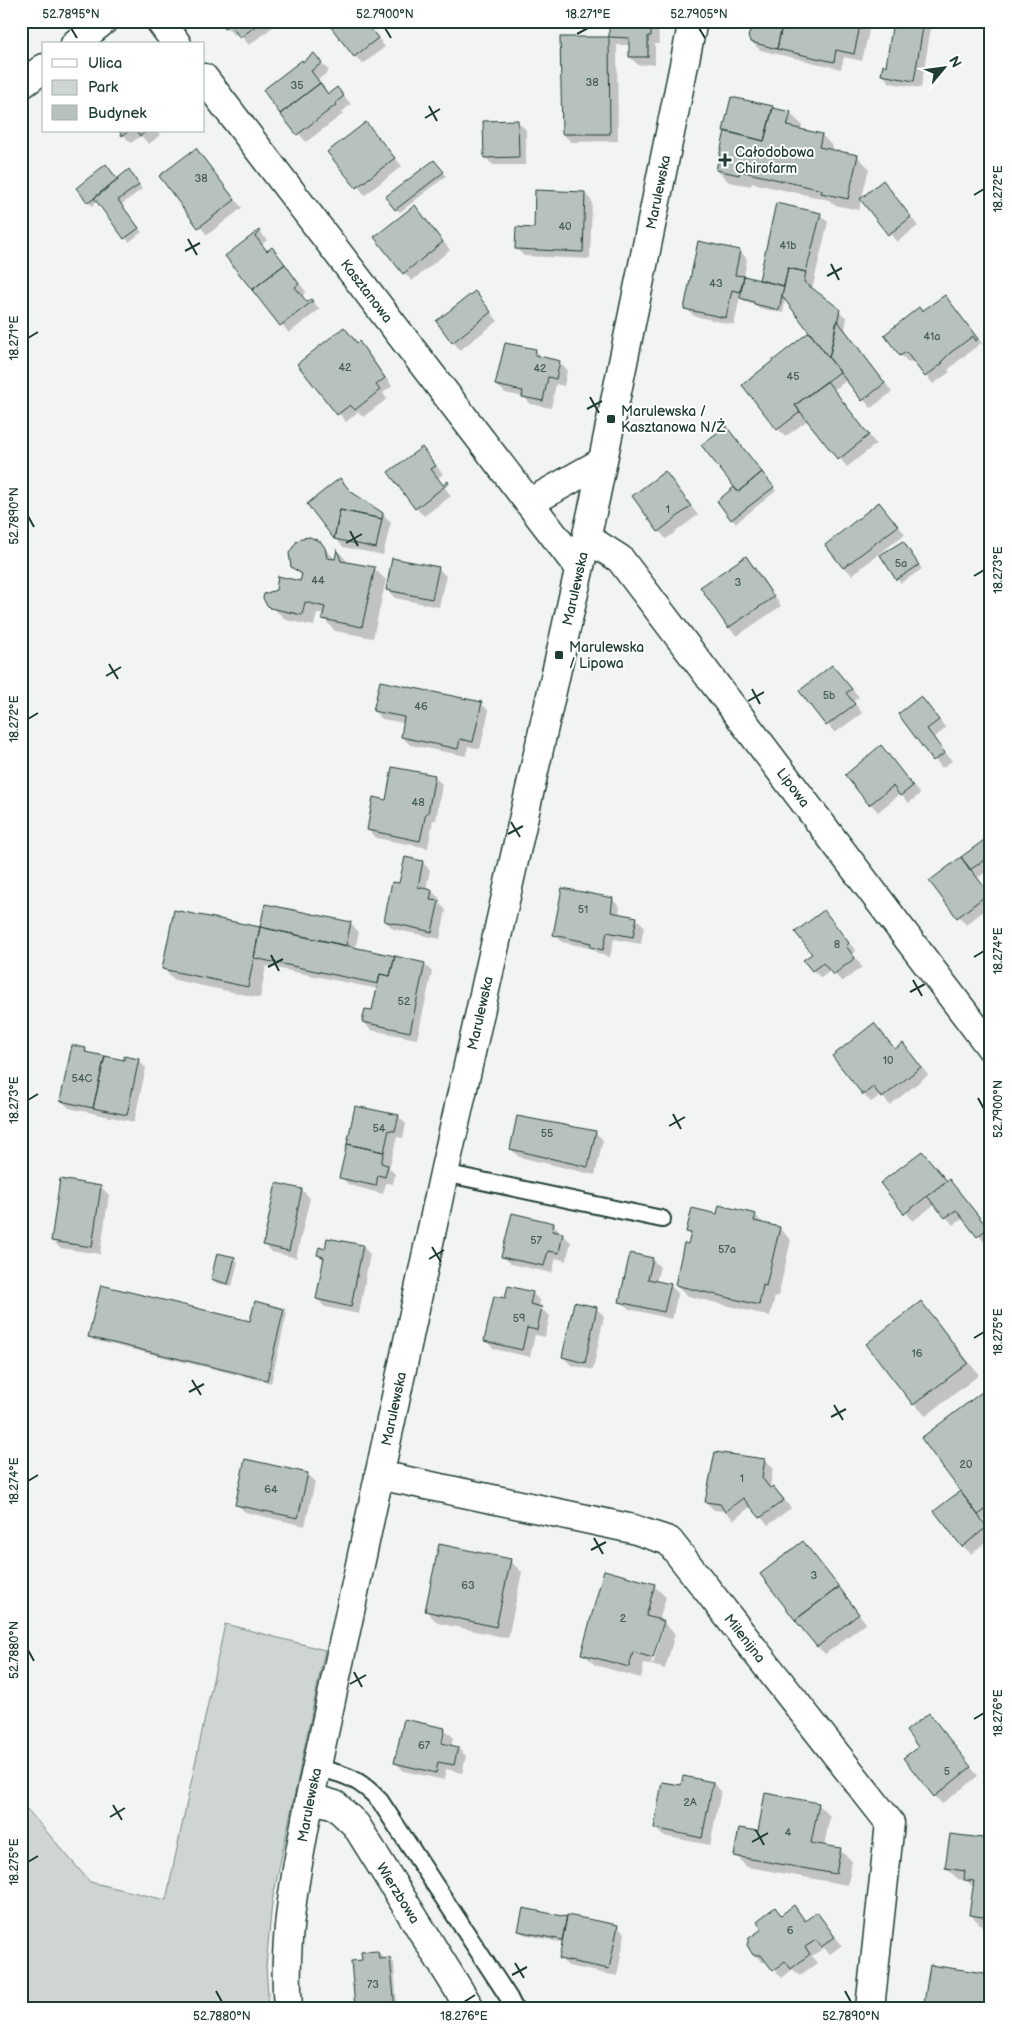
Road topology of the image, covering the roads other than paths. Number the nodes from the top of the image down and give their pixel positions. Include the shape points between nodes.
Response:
1 (103, 21) edge
2 (160, 21) edge
3 (694, 21) edge
4 (77, 42) edge
5 (176, 42) edge
6 (42, 69) edge
7 (205, 79) edge
8 (21, 85) edge
9 (602, 462) junction
10 (529, 503) junction
11 (586, 538) junction
12 (579, 568) junction
13 (991, 1048) edge
14 (444, 1173) junction
15 (662, 1219) dead end
16 (379, 1475) junction
17 (317, 1768) junction
18 (310, 1798) junction
19 (288, 2008) edge
20 (470, 2008) edge
21 (514, 2008) edge
22 (870, 2008) edge

1 - 4 street
2 - 5 street
3 - 9 street, Marulewska
6 - 8 street
7 - 10 street, Kasztanowa
9 - 10 street
9 - 11 street, Marulewska
10 - 12 street, Kasztanowa
11 - 12 street, Marulewska
11 - 13 street, Lipowa via 620,559
12 - 14 street, Marulewska
14 - 15 lane
14 - 16 street, Marulewska
16 - 17 street, Marulewska
16 - 22 street, Milenijna via 633,1529 669,1540 890,1823
17 - 18 street, Marulewska
17 - 21 lane via 357,1780 380,1801
18 - 19 street, Marulewska via 291,1900 286,1980
18 - 20 street, Wierzbowa via 335,1805 356,1825

